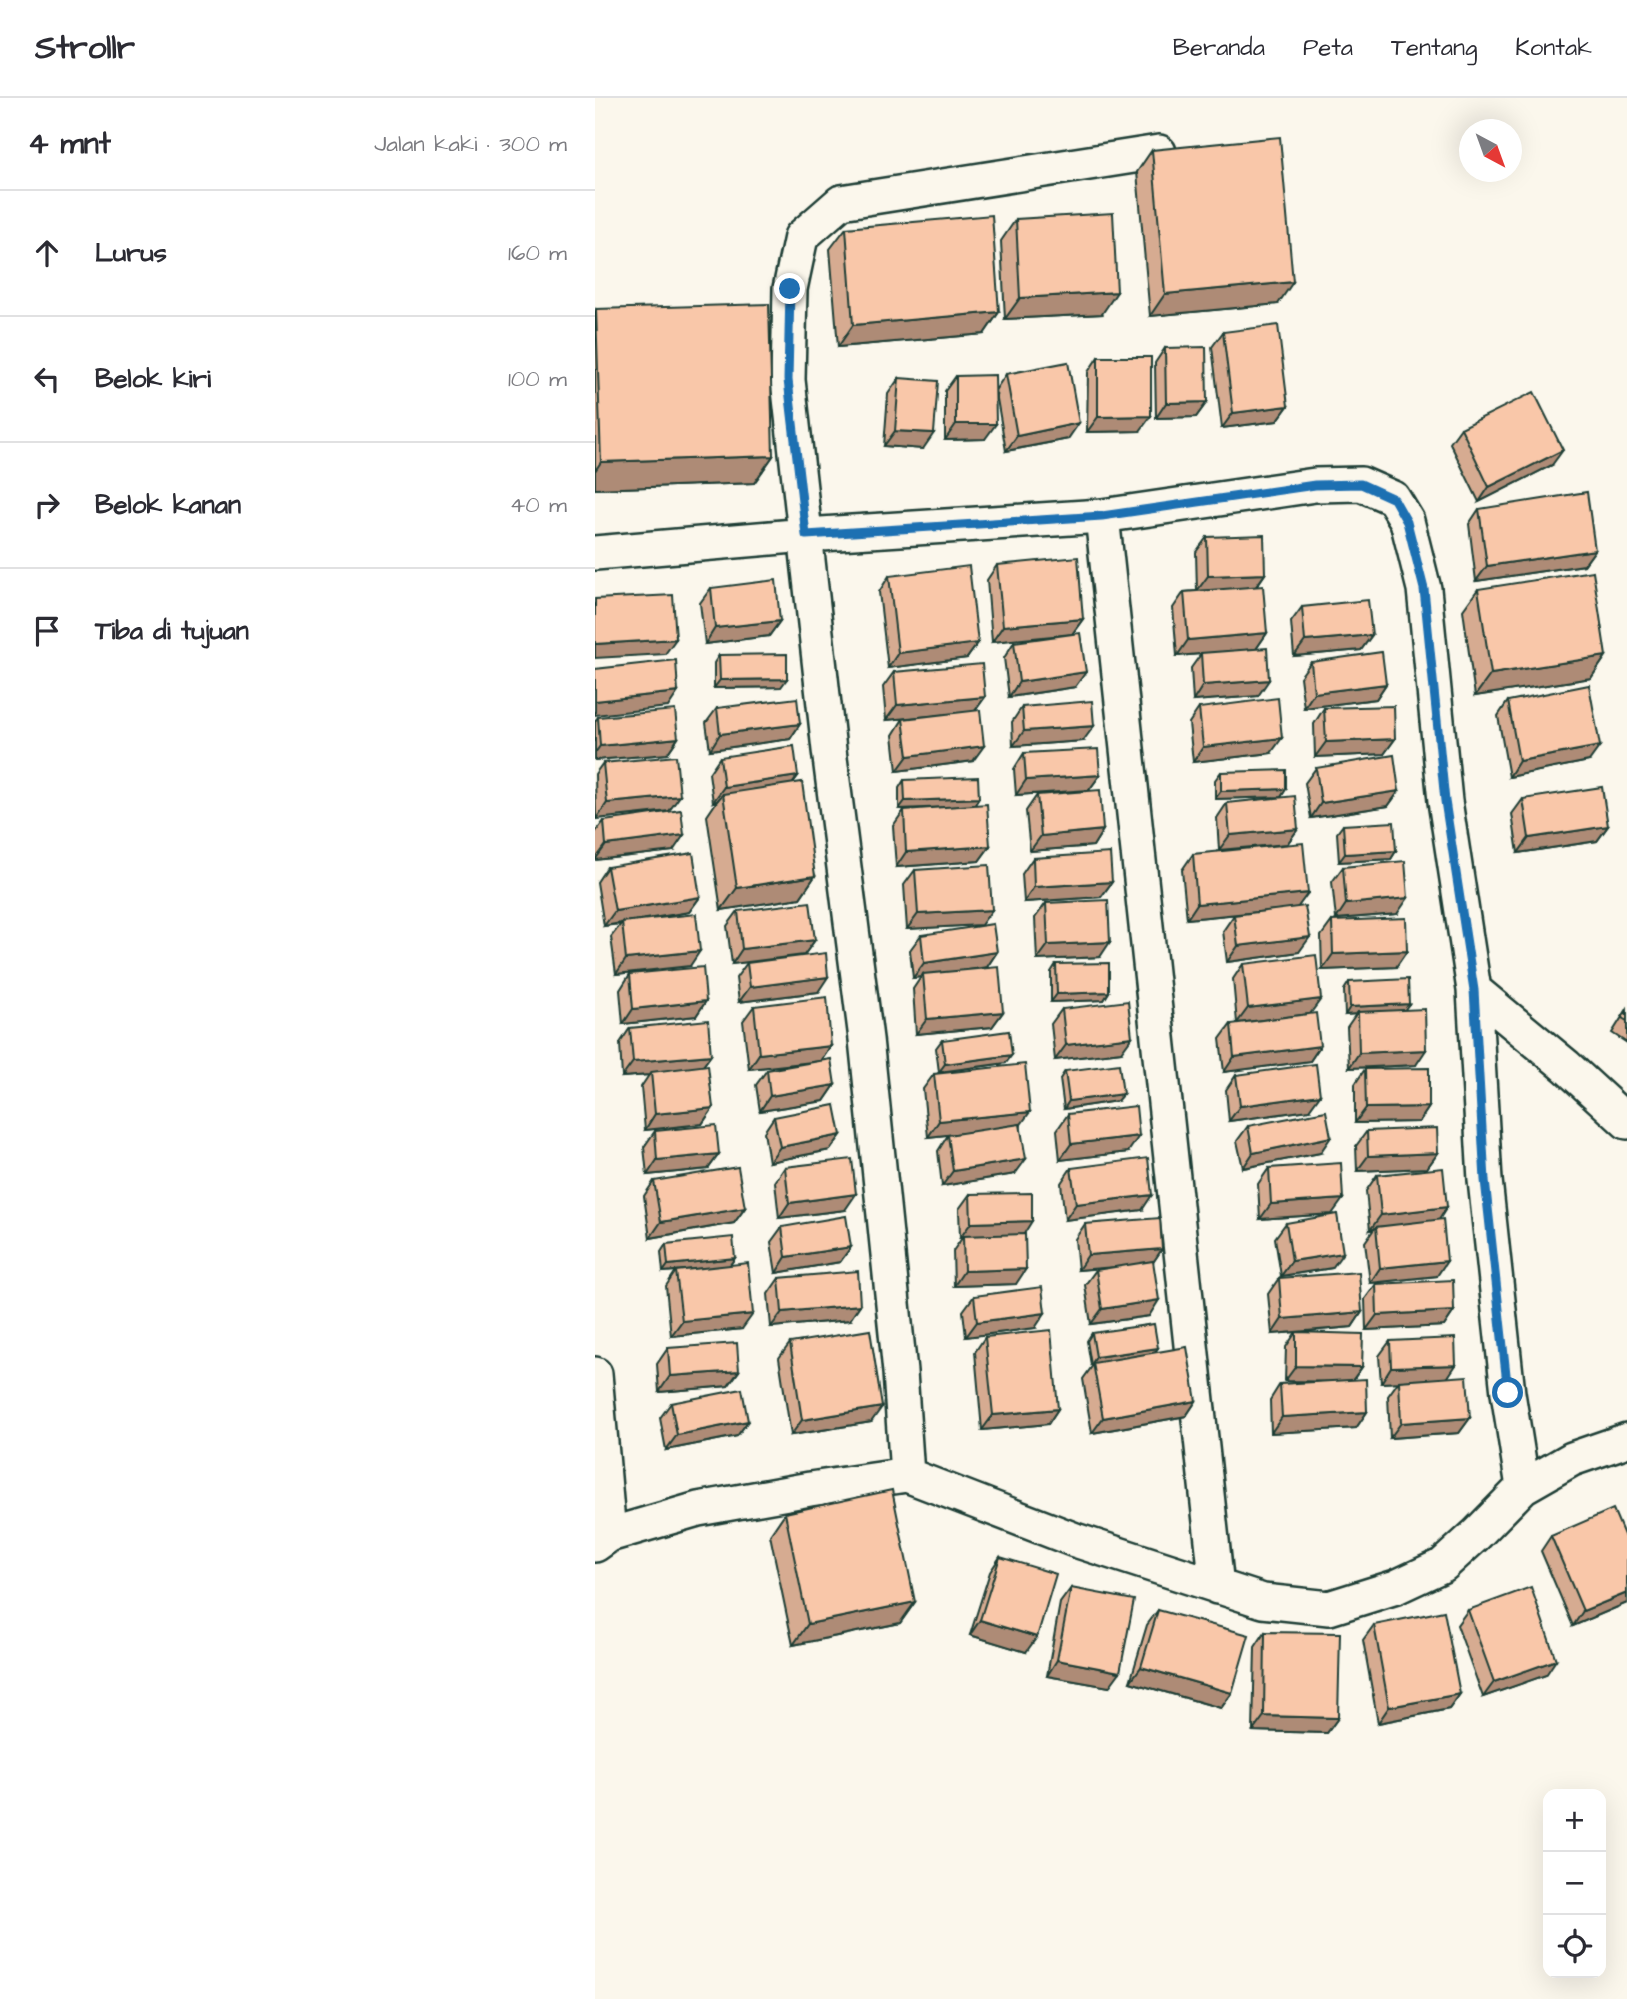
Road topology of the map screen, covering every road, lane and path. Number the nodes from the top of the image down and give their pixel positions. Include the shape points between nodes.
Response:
1 (1160, 152) edge
2 (1102, 516) junction
3 (806, 535) junction
4 (595, 553) edge
5 (1474, 990) junction
6 (1627, 1122) edge
7 (595, 1374) edge
8 (1627, 1440) edge
9 (907, 1475) junction
10 (1523, 1487) junction
11 (602, 1540) edge
12 (1217, 1587) junction

1 - 3 street via 841,202 801,237 790,289 788,380
2 - 3 street
2 - 5 street via 1315,485 1361,484 1394,499 1407,522 1424,589 1445,801
2 - 12 street
3 - 4 street
3 - 9 street via 866,1039
5 - 6 street
5 - 10 street via 1485,1180
7 - 11 street
8 - 10 street via 1572,1459
9 - 11 street via 698,1509
9 - 12 street via 1075,1540
10 - 12 street via 1443,1565 1396,1587 1329,1608 1263,1601

